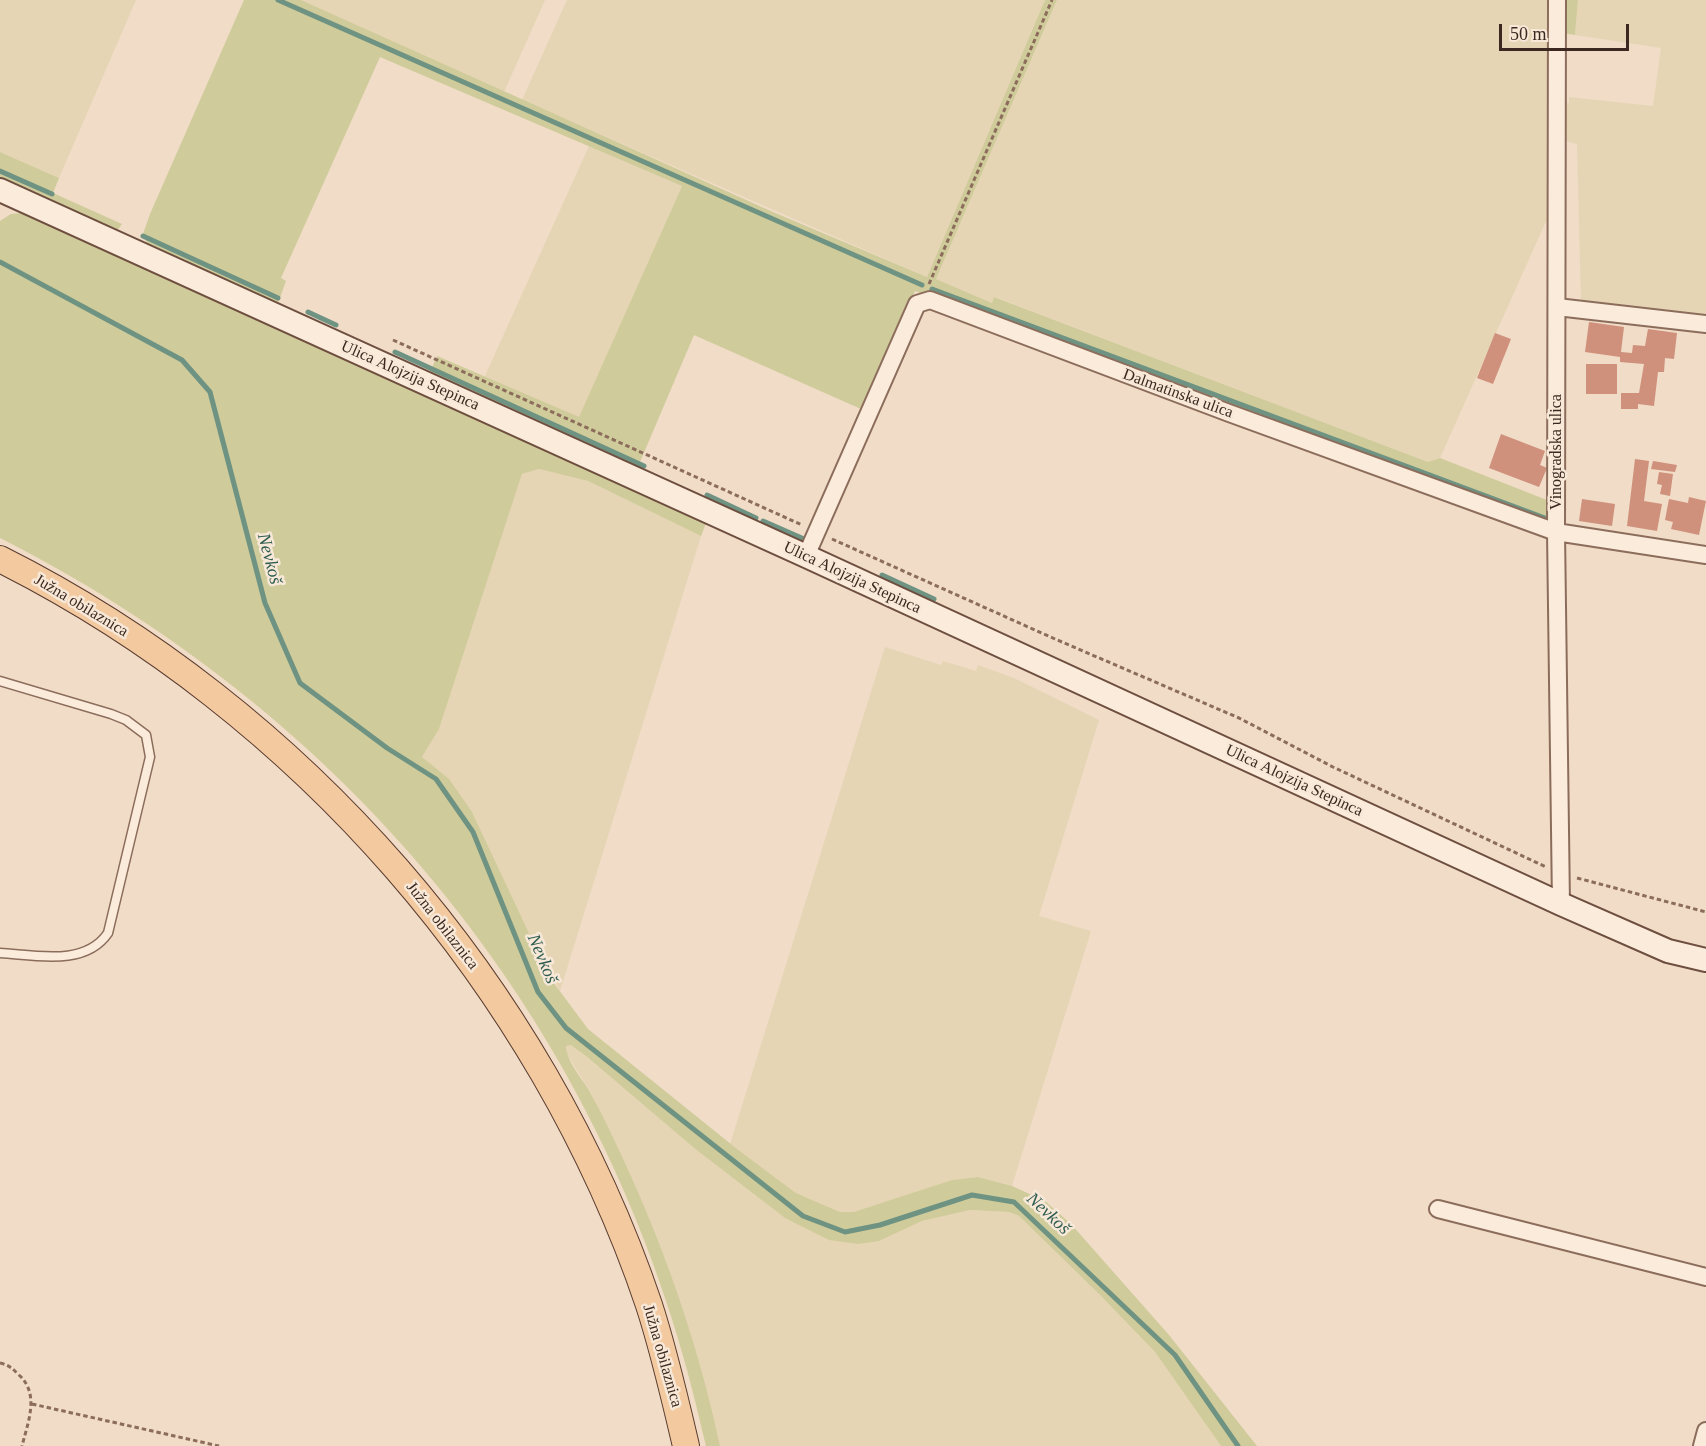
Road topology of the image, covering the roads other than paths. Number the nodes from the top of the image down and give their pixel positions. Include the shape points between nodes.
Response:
1 (1557, 0) edge
2 (0, 190) edge
3 (1557, 307) junction
4 (1706, 324) edge
5 (1556, 532) junction
6 (1706, 555) edge
7 (806, 556) junction
8 (0, 559) edge
9 (0, 681) edge
10 (1561, 904) junction
11 (0, 953) edge
12 (1706, 960) edge
13 (1438, 1209) dead end
14 (1706, 1277) edge
15 (1706, 1431) edge
16 (686, 1446) edge
17 (1702, 1446) edge

1 - 3 street, Vinogradska ulica
2 - 7 main road, Ulica Alojzija Stepinca
3 - 4 street
3 - 5 street, Vinogradska ulica
5 - 6 street, Dalmatinska ulica
5 - 7 street, Dalmatinska ulica via 924,300 917,304
5 - 10 street, Vinogradska ulica
7 - 10 main road, Ulica Alojzija Stepinca
8 - 16 main road, Južna obilaznica via 122,630 247,723 332,799 435,915 504,1012 589,1162 649,1306
9 - 11 lane via 126,720 146,735 150,757 108,933 100,944 67,956
10 - 12 main road, Ulica Alojzija Stepinca via 1668,951
13 - 14 street
15 - 17 street

